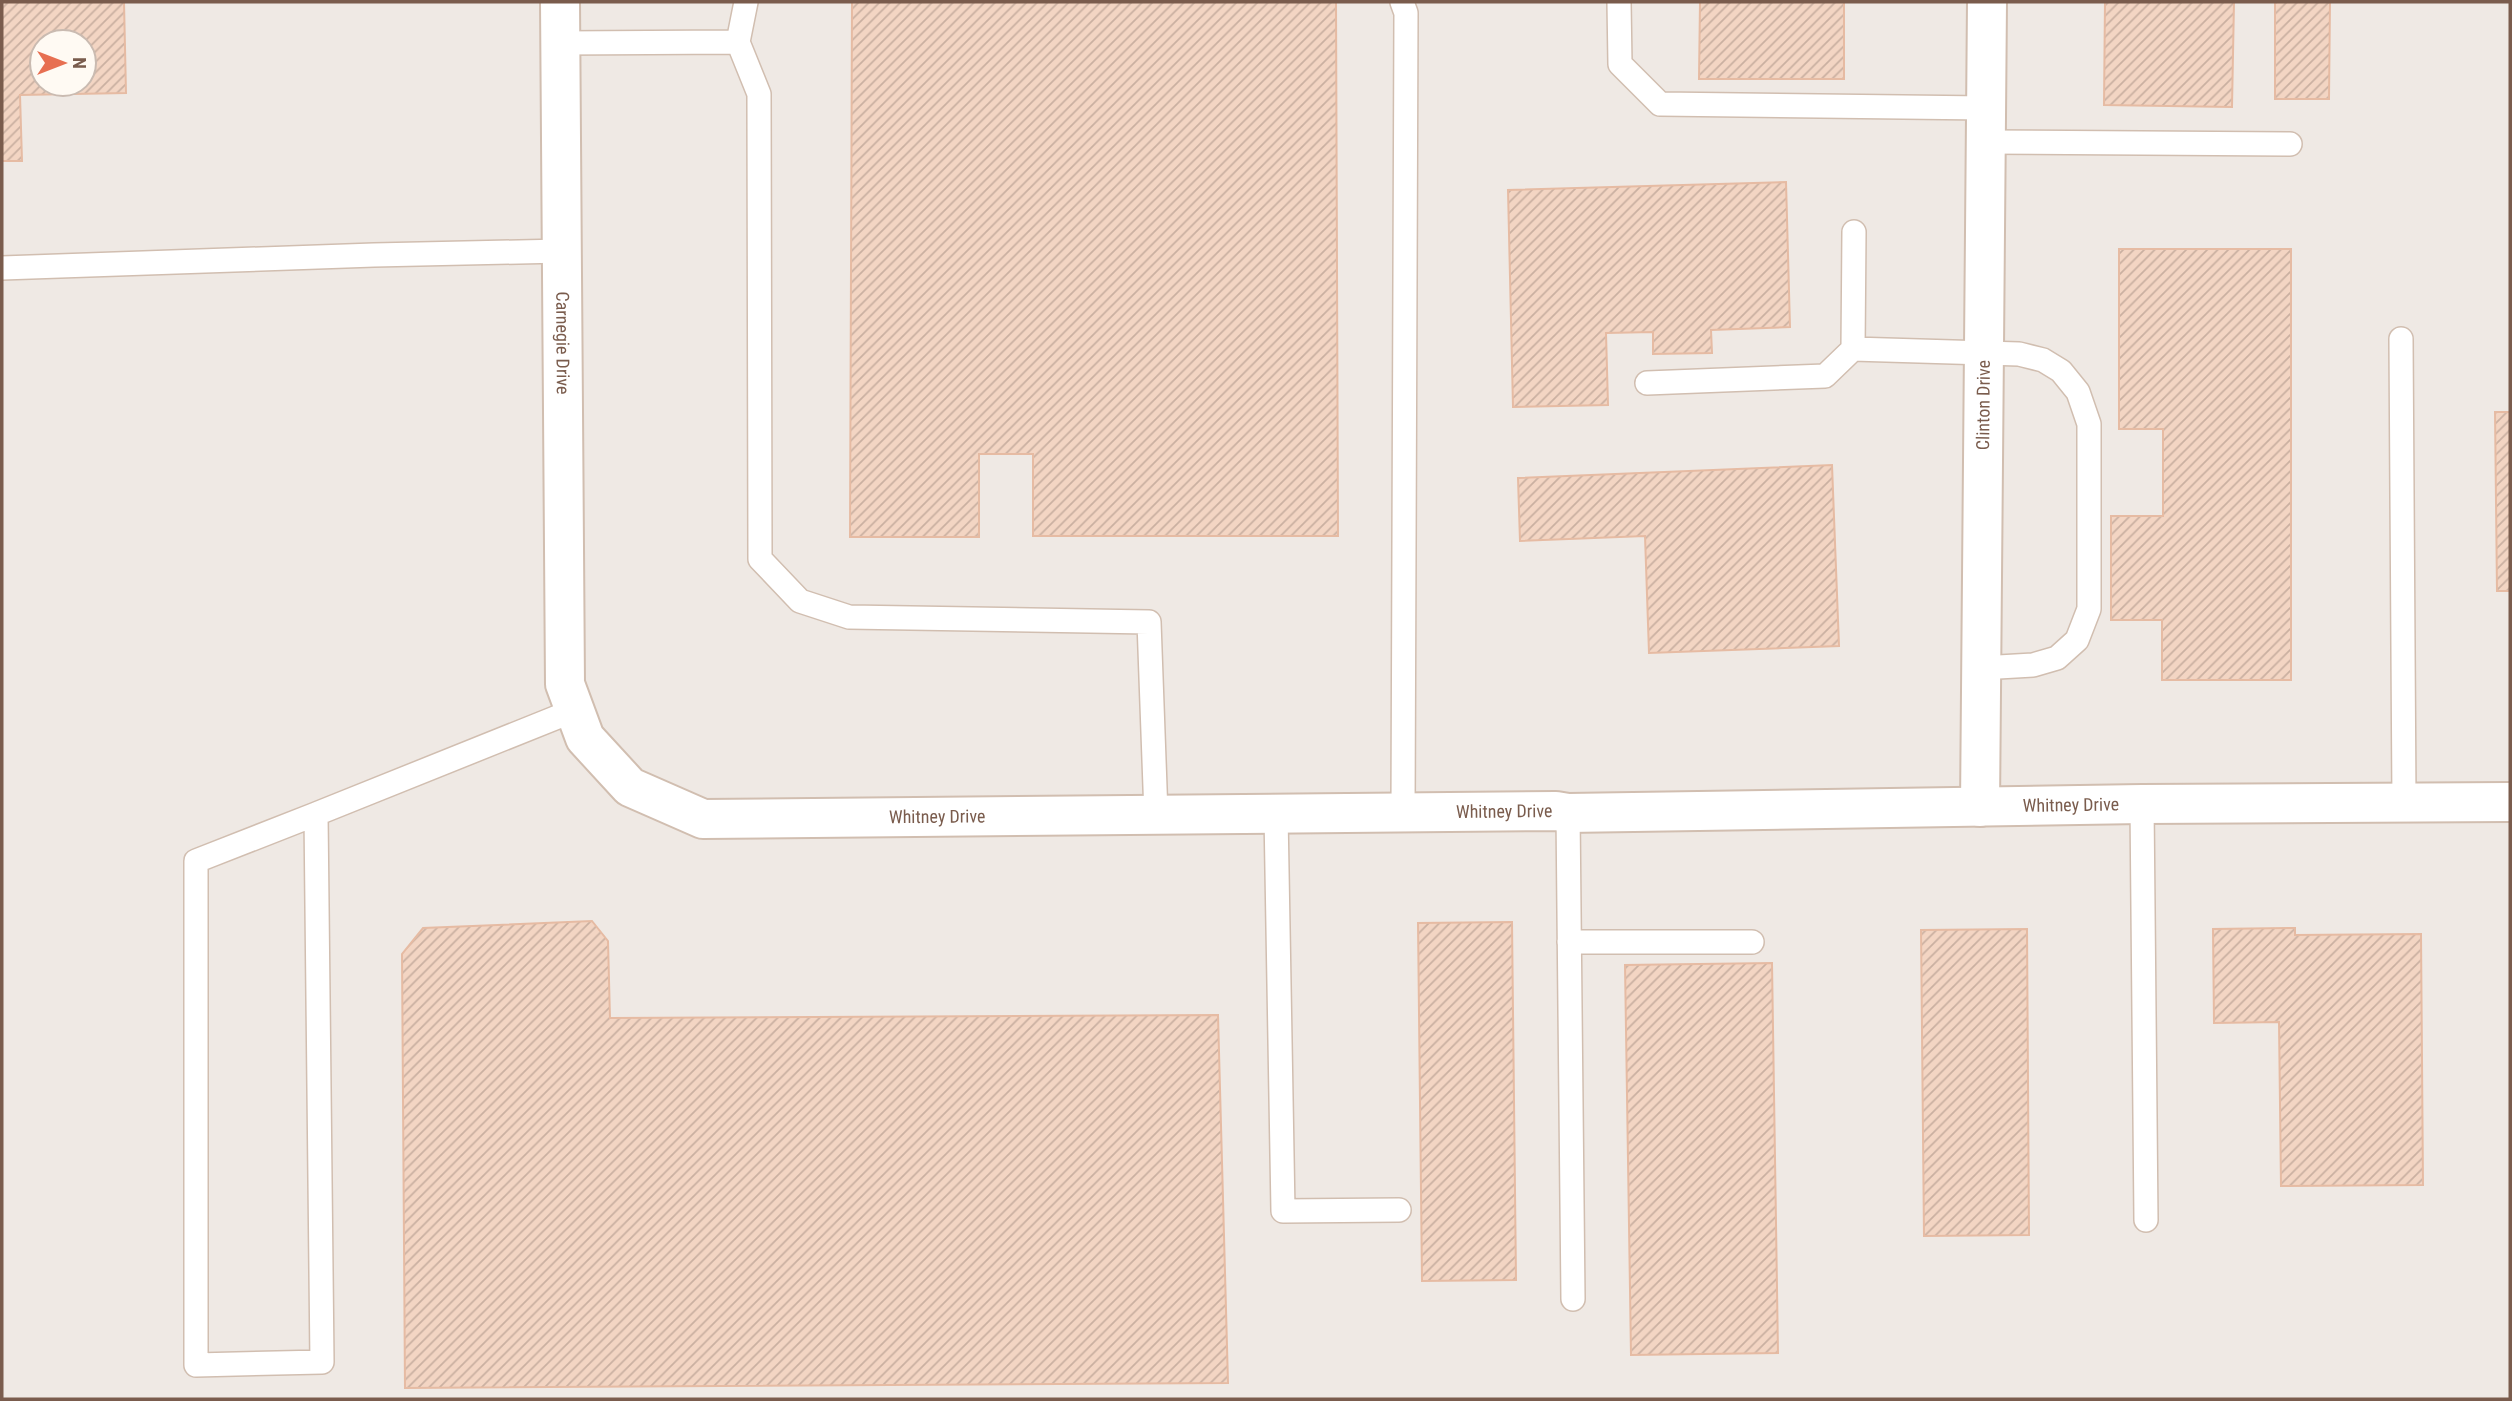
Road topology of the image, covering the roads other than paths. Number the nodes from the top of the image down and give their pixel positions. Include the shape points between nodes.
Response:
1 (560, 2) edge
2 (746, 2) edge
3 (1402, 2) edge
4 (1619, 2) edge
5 (1987, 2) edge
6 (738, 42) junction
7 (560, 43) junction
8 (1985, 125) junction
9 (2290, 144) dead end
10 (1854, 232) dead end
11 (562, 251) junction
12 (2, 268) edge
13 (2401, 339) dead end
14 (1853, 349) junction
15 (1984, 352) junction
16 (1647, 383) dead end
17 (1981, 668) junction
18 (570, 697) junction
19 (2404, 802) junction
20 (2510, 802) edge
21 (2142, 804) junction
22 (1980, 807) junction
23 (1403, 813) junction
24 (1568, 813) junction
25 (316, 814) junction
26 (1276, 814) junction
27 (1156, 815) junction
28 (1569, 942) junction
29 (1752, 942) dead end
30 (1399, 1210) dead end
31 (2146, 1220) dead end
32 (1573, 1299) dead end

1 - 7 street, Carnegie Drive
2 - 6 lane
3 - 23 lane via 1406,13
4 - 8 lane via 1620,64 1660,104
5 - 8 street, Clinton Drive
6 - 7 lane
6 - 27 lane via 759,94 760,559 800,601 849,617 1149,622
7 - 11 street, Carnegie Drive
8 - 9 lane
8 - 15 street, Clinton Drive
10 - 14 lane
11 - 12 lane
11 - 18 street, Carnegie Drive
13 - 19 lane
14 - 15 lane
14 - 16 lane via 1825,376
15 - 17 street, Clinton Drive
15 - 17 lane via 2043,360 2061,371 2078,392 2090,424 2090,609 2077,640 2057,658 2033,665
17 - 22 street, Clinton Drive
18 - 25 lane
18 - 27 street, Whitney Drive via 585,738 630,787 703,819
19 - 20 street, Whitney Drive
19 - 21 street, Whitney Drive
21 - 22 street, Whitney Drive
21 - 31 lane
22 - 24 street, Whitney Drive
23 - 24 street, Whitney Drive
23 - 26 street, Whitney Drive
24 - 28 lane
25 - 25 lane via 322,1362 196,1365 196,861
26 - 27 street, Whitney Drive
26 - 30 lane via 1283,1211
28 - 29 lane
28 - 32 lane

